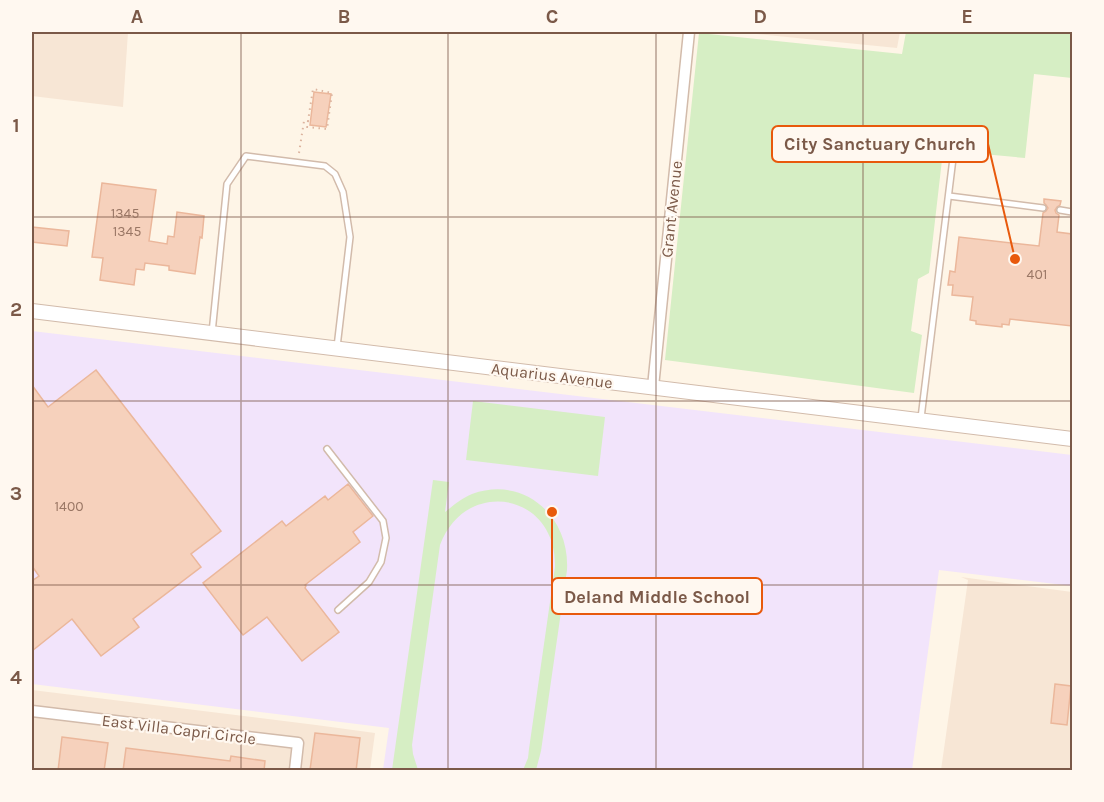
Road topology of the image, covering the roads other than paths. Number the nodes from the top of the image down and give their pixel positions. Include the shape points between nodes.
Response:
1 (689, 32) edge
2 (956, 134) dead end
3 (949, 196) junction
4 (1043, 208) dead end
5 (1060, 210) dead end
6 (1072, 212) edge
7 (32, 311) edge
8 (212, 333) junction
9 (337, 348) junction
10 (653, 387) junction
11 (921, 420) junction
12 (1072, 439) edge
13 (327, 449) dead end
14 (338, 610) dead end
15 (32, 711) edge
16 (295, 771) edge

1 - 10 street, Grant Avenue
2 - 3 lane
3 - 4 lane
3 - 11 lane
5 - 6 lane
7 - 8 street, Aquarius Avenue
8 - 9 street, Aquarius Avenue
8 - 9 lane via 227,184 246,156 297,162 324,166 335,174 343,192 350,237
9 - 10 street, Aquarius Avenue
10 - 11 street, Aquarius Avenue
11 - 12 street, Aquarius Avenue
13 - 14 lane via 383,521 386,538 381,562 369,582
15 - 16 street, East Villa Capri Circle via 298,743

